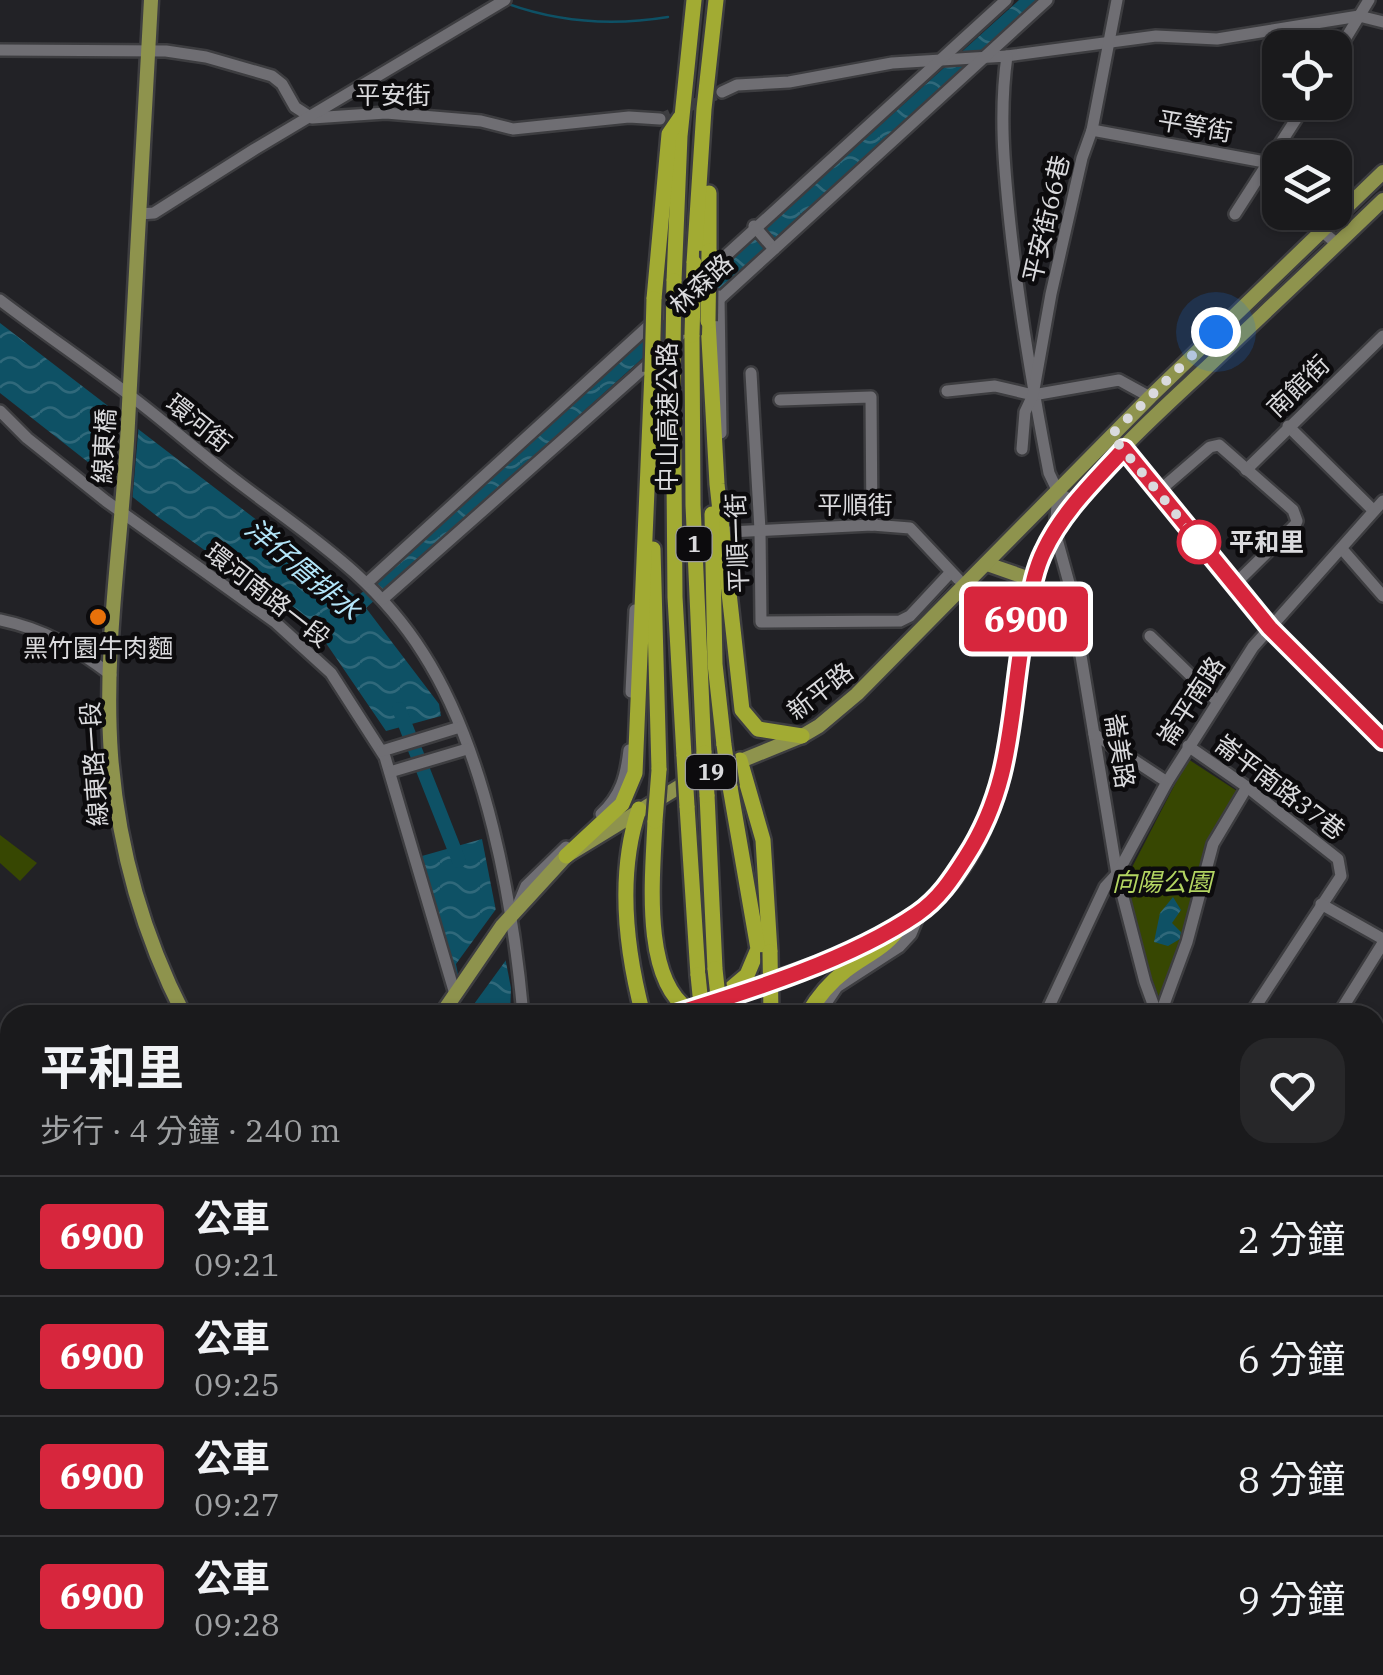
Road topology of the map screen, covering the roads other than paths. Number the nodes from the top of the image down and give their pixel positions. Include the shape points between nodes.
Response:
1 (151, 0) edge
2 (505, 0) edge
3 (694, 0) edge
4 (716, 0) edge
5 (1006, 0) edge
6 (1047, 0) edge
7 (1117, 0) edge
8 (1369, 0) edge
9 (1359, 16) junction
10 (1383, 22) edge
11 (1351, 30) edge
12 (1107, 44) junction
13 (0, 50) edge
14 (148, 50) junction
15 (988, 56) junction
16 (1007, 56) junction
17 (943, 59) junction
18 (715, 91) junction
19 (682, 114) junction
20 (312, 118) junction
21 (660, 119) tunnel mouth
22 (1092, 130) junction
23 (1262, 162) edge
24 (1383, 172) edge
25 (1262, 175) edge
26 (1383, 200) edge
27 (138, 214) junction
28 (1235, 214) dead end
29 (756, 228) junction
30 (1321, 231) junction
31 (1337, 244) junction
32 (773, 247) junction
33 (719, 296) junction
34 (0, 300) edge
35 (1383, 336) edge
36 (751, 374) dead end
37 (711, 389) junction
38 (947, 391) dead end
39 (129, 395) junction
40 (1033, 395) junction
41 (1150, 396) junction
42 (780, 400) dead end
43 (0, 411) edge
44 (1288, 426) junction
45 (1111, 435) junction
46 (1022, 449) dead end
47 (1124, 449) junction
48 (1246, 470) junction
49 (1058, 492) junction
50 (1158, 492) junction
51 (1076, 503) junction
52 (648, 504) junction
53 (123, 506) junction
54 (1378, 506) edge
55 (872, 525) junction
56 (638, 526) dead end
57 (760, 530) junction
58 (1055, 532) junction
59 (1342, 549) junction
60 (986, 564) junction
61 (954, 576) joint
62 (1033, 580) junction
63 (368, 582) junction
64 (1234, 585) junction
65 (1382, 594) edge
66 (383, 598) junction
67 (0, 620) edge
68 (1270, 628) junction
69 (1150, 636) dead end
70 (111, 675) junction
71 (1218, 700) junction
72 (460, 727) junction
73 (1094, 734) junction
74 (802, 736) junction
75 (1383, 741) edge
76 (1188, 746) junction
77 (467, 749) junction
78 (382, 752) junction
79 (740, 760) junction
80 (390, 772) junction
81 (1166, 782) junction
82 (1247, 787) junction
83 (639, 808) junction
84 (566, 856) junction
85 (1117, 874) junction
86 (1321, 904) junction
87 (515, 909) junction
88 (920, 912) junction
89 (901, 924) junction
90 (1383, 941) edge
91 (455, 994) junction
92 (721, 998) junction
93 (179, 1005) edge
94 (448, 1005) edge
95 (522, 1005) edge
96 (640, 1005) edge
97 (685, 1005) edge
98 (696, 1005) edge
99 (708, 1005) edge
100 (719, 1005) edge
101 (771, 1005) edge
102 (813, 1005) edge
103 (825, 1005) edge
104 (1050, 1005) edge
105 (1154, 1005) edge
106 (1162, 1005) edge
107 (1256, 1005) edge
108 (1344, 1005) edge

1 - 14 main road
2 - 20 street
3 - 19 highway, 中山高速公路 / 1
4 - 18 highway, 中山高速公路 / 1
5 - 17 street, 林森路
6 - 15 street, 林森路
7 - 12 street, 平安街66巷
8 - 9 street
9 - 10 street
9 - 11 street
9 - 12 street via 1217,39 1168,36
12 - 16 street
12 - 22 street, 平安街66巷
13 - 14 street
14 - 20 street via 206,57 272,76
14 - 27 main road
15 - 16 street
15 - 17 street
15 - 32 street, 林森路
16 - 40 street via 1004,156
17 - 18 street
17 - 29 street, 林森路
18 - 37 highway, bridge
18 - 100 highway, 中山高速公路 / 1, bridge via 692,335 694,543
19 - 52 highway, bridge via 669,134 654,299
19 - 98 highway, 中山高速公路 / 1, bridge via 672,503
20 - 21 street, 平安街 via 386,112 513,129
20 - 27 street via 154,213
22 - 23 street, 平等街
22 - 40 street, 平安街66巷
24 - 30 main road, 19
25 - 28 street
26 - 31 main road
27 - 39 main road
29 - 32 street
29 - 63 street, 林森路
30 - 31 street
30 - 41 main road, 19
31 - 47 main road
32 - 33 street, 林森路
33 - 57 street, 平順街 via 729,526
33 - 66 street, 林森路
34 - 39 street, 環河街
35 - 44 street, 南館街
36 - 57 street, 平順一街
37 - 74 highway via 742,710 758,729
37 - 92 highway, bridge via 716,683 758,949 747,976
38 - 40 street via 977,386
39 - 53 main road, 線東橋
39 - 63 street, 環河街
40 - 41 street via 1119,380
40 - 46 street, 平安街66巷
40 - 49 street
41 - 45 main road, 19
42 - 55 street via 871,398
43 - 53 street, 環河南路一段
44 - 48 street, 南館街
44 - 54 street
45 - 47 street
45 - 49 main road, 新平路 / 19
47 - 50 street
47 - 51 main road
48 - 50 street via 1214,445
48 - 64 street via 1297,521
49 - 51 street
49 - 58 street, 崙美路
49 - 60 main road, 新平路 / 19
50 - 64 street
51 - 58 main road
52 - 84 highway via 635,774 622,804
52 - 97 highway, bridge via 659,770 653,902 662,976
53 - 70 main road, 線東路一段
53 - 78 street, 環河南路一段 via 311,653
54 - 59 street, 崙平南路
55 - 57 street, 平順街
55 - 61 street, 平順街 via 910,528
56 - 87 street via 624,781 609,806 526,886
57 - 61 street, 平順一街 via 761,622 900,621
58 - 62 main road
58 - 73 street, 崙美路
59 - 65 street
59 - 68 street, 崙平南路
60 - 62 main road
60 - 74 main road, 新平路 / 19 via 857,694
62 - 88 main road via 1006,766 987,825 946,890
63 - 66 street, 環河街
64 - 68 street
66 - 72 street, 環河街 via 424,652
67 - 70 street via 55,636
68 - 71 street, 崙平南路
68 - 75 street
69 - 71 street
70 - 93 main road, 線東路一段 via 111,753 124,846 139,910
71 - 76 street, 崙平南路
72 - 77 street, 環河街
72 - 78 street
73 - 81 street
73 - 85 street, 崙美路
74 - 79 main road, 新平路 / 19
76 - 81 street, 崙平南路
76 - 82 street, 崙平南路37巷
77 - 80 street
77 - 87 street, 環河街
78 - 80 street, 環河南路一段
79 - 83 main road, 新平路 / 19
79 - 101 highway, bridge via 762,840
80 - 91 street, 環河南路一段
81 - 85 street, 崙平南路
82 - 86 street, 崙平南路37巷 via 1338,859 1341,876
82 - 106 street via 1213,844 1188,942
83 - 84 main road, 新平路 / 19
83 - 96 highway via 627,883
84 - 87 main road, 新平路 / 19
85 - 104 street, 崙平南路
85 - 105 street, 崙美路
86 - 90 street
86 - 107 street
87 - 91 main road, 新平路 / 19
87 - 95 street, 環河街
88 - 89 main road
88 - 103 street via 899,947 837,987
89 - 92 main road via 840,957
89 - 102 highway
90 - 108 street
91 - 94 main road, 新平路 / 19
92 - 99 main road

